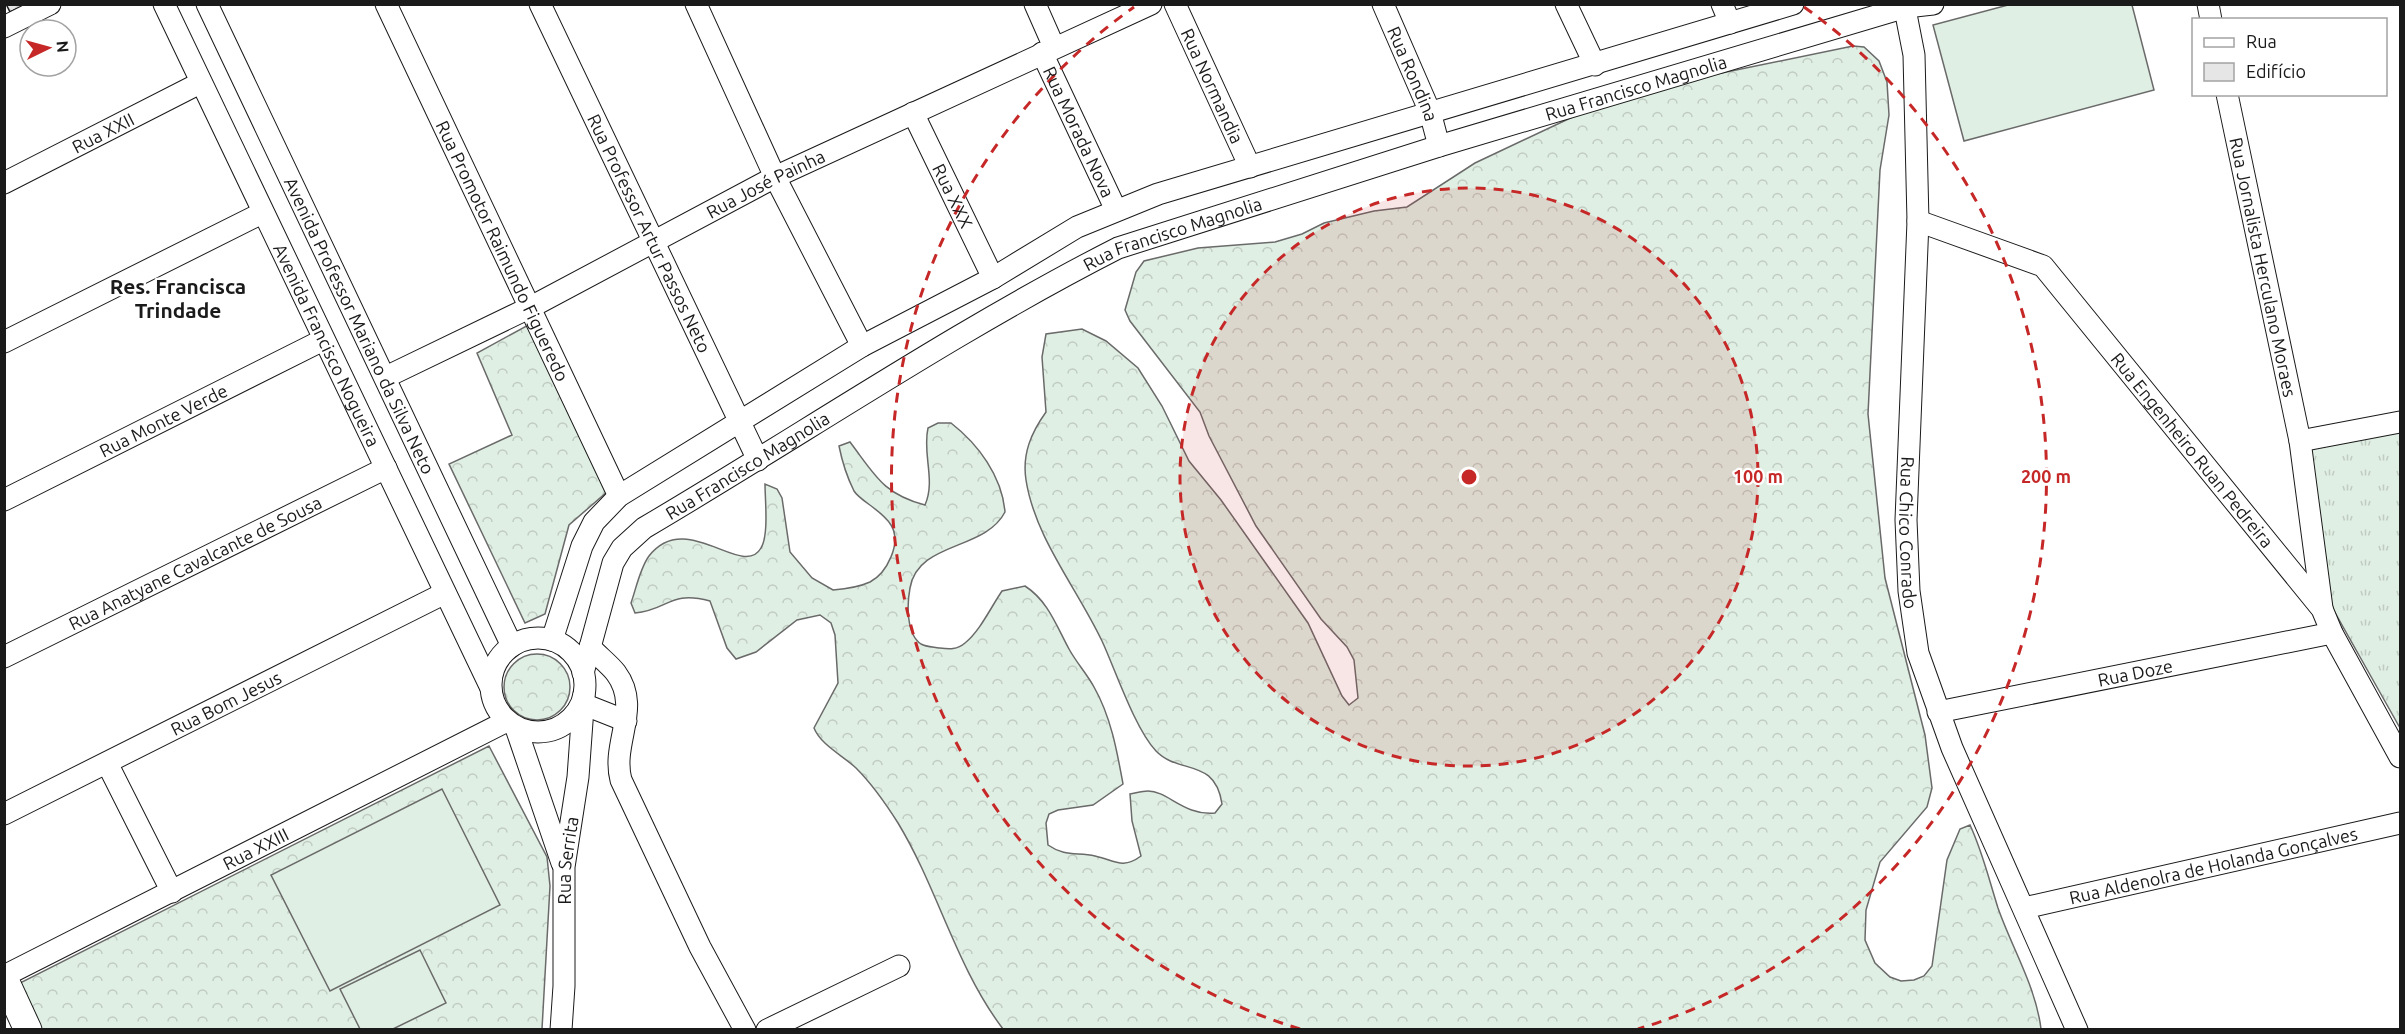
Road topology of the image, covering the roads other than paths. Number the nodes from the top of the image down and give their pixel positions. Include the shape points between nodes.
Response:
1 (50, 4) edge
2 (164, 4) edge
3 (207, 4) edge
4 (386, 4) edge
5 (540, 4) edge
6 (696, 4) edge
7 (1035, 4) edge
8 (1151, 4) edge
9 (1175, 4) edge
10 (1383, 4) edge
11 (1566, 4) edge
12 (1793, 4) edge
13 (1933, 4) edge
14 (1905, 6) edge
15 (1726, 14) edge
16 (4, 27) edge
17 (1048, 50) junction
18 (1595, 65) junction
19 (200, 83) junction
20 (2227, 96) edge
21 (1430, 112) junction
22 (913, 113) junction
23 (1439, 146) junction
24 (1250, 167) junction
25 (775, 177) junction
26 (4, 183) edge
27 (1116, 210) junction
28 (262, 213) junction
29 (1918, 221) junction
30 (651, 242) junction
31 (993, 278) junction
32 (531, 307) junction
33 (323, 340) junction
34 (4, 342) edge
35 (862, 346) junction
36 (386, 376) junction
37 (2400, 422) edge
38 (739, 424) junction
39 (2300, 441) junction
40 (758, 460) junction
41 (386, 468) junction
42 (619, 496) junction
43 (4, 500) edge
44 (445, 592) junction
45 (2322, 609) junction
46 (2332, 633) junction
47 (552, 640) junction
48 (512, 645) junction
49 (590, 647) junction
50 (4, 657) edge
51 (490, 686) junction
52 (583, 690) junction
53 (1938, 712) junction
54 (626, 721) junction
55 (512, 725) junction
56 (2400, 757) edge
57 (107, 763) junction
58 (4, 814) edge
59 (2400, 823) edge
60 (564, 867) junction
61 (172, 892) junction
62 (2024, 908) junction
63 (898, 966) dead end
64 (4, 977) edge
65 (28, 1029) edge
66 (561, 1029) edge
67 (746, 1029) edge
68 (767, 1029) edge
69 (2077, 1029) edge

1 - 16 street
2 - 19 street, Avenida Francisco Nogueira
3 - 36 street, Avenida Professor Mariano da Silva Neto
4 - 32 street, Rua Promotor Raimundo Figueredo
5 - 30 street, Rua Professor Artur Passos Neto
6 - 25 street
7 - 17 street, Rua Morada Nova
8 - 17 street, Rua José Painha
9 - 24 street, Rua Normandia
10 - 21 street, Rua Rondina
11 - 18 street
12 - 15 street, Rua Francisco Magnolia
13 - 14 street, Rua Francisco Magnolia
14 - 23 street, Rua Francisco Magnolia
14 - 29 street, Rua Chico Conrado via 1914,54
15 - 18 street, Rua Francisco Magnolia
17 - 22 street, Rua José Painha
17 - 27 street, Rua Morada Nova
18 - 21 street, Rua Francisco Magnolia
19 - 26 street, Rua XXII
19 - 28 street, Avenida Francisco Nogueira
20 - 39 street, Rua Jornalista Herculano Moraes
21 - 23 street, Rua Rondina
21 - 24 street, Rua Francisco Magnolia
22 - 25 street, Rua José Painha
22 - 31 street, Rua XXX
23 - 40 street, Rua Francisco Magnolia via 1118,248 1065,275
24 - 27 street, Rua Francisco Magnolia
25 - 30 street, Rua José Painha
25 - 35 street
27 - 31 street, Rua Francisco Magnolia via 1077,227
28 - 33 street, Avenida Francisco Nogueira
28 - 34 street
29 - 45 street, Rua Engenheiro Ruan Pedreira via 2043,266
29 - 53 street, Rua Chico Conrado via 1906,520 1909,591 1918,653
30 - 32 street, Rua José Painha
30 - 38 street, Rua Professor Artur Passos Neto
31 - 35 street, Rua Francisco Magnolia
32 - 36 street, Rua José Painha
32 - 42 street, Rua Promotor Raimundo Figueredo
33 - 41 street, Avenida Francisco Nogueira
33 - 43 street, Rua Monte Verde
35 - 38 street, Rua Francisco Magnolia
36 - 48 street, Avenida Professor Mariano da Silva Neto
37 - 39 street
38 - 40 street, Rua Professor Artur Passos Neto
38 - 42 street, Rua Francisco Magnolia
39 - 45 street, Rua Jornalista Herculano Moraes
40 - 49 street, Rua Francisco Magnolia via 644,528 622,548 608,578
41 - 44 street, Avenida Francisco Nogueira
41 - 50 street, Rua Anatyane Cavalcante de Sousa
42 - 47 street, Rua Francisco Magnolia via 594,522 582,546
44 - 51 street, Avenida Francisco Nogueira
44 - 57 street, Rua Bom Jesus
45 - 46 street, Rua Engenheiro Ruan Pedreira
46 - 53 street, Rua Doze
46 - 56 street, Rua Engenheiro Ruan Pedreira
47 - 48 street via 524,640
47 - 52 street via 576,658
48 - 51 street via 500,656
49 - 52 street, Rua Francisco Magnolia
49 - 54 street via 616,672 624,686 628,700
51 - 55 street via 492,699
52 - 54 street
52 - 55 street via 575,714 559,728 537,733
52 - 60 street, Rua Serrita via 578,777
53 - 62 street, Rua Chico Conrado
54 - 67 street via 618,756 621,780 700,947
55 - 60 street
55 - 61 street, Rua XXIII
57 - 58 street, Rua Bom Jesus
57 - 61 street
59 - 62 street, Rua Aldenolra de Holanda Gonçalves
60 - 66 street, Rua Serrita
61 - 64 street, Rua XXIII
62 - 69 street, Rua Chico Conrado
63 - 68 street
64 - 65 main road

